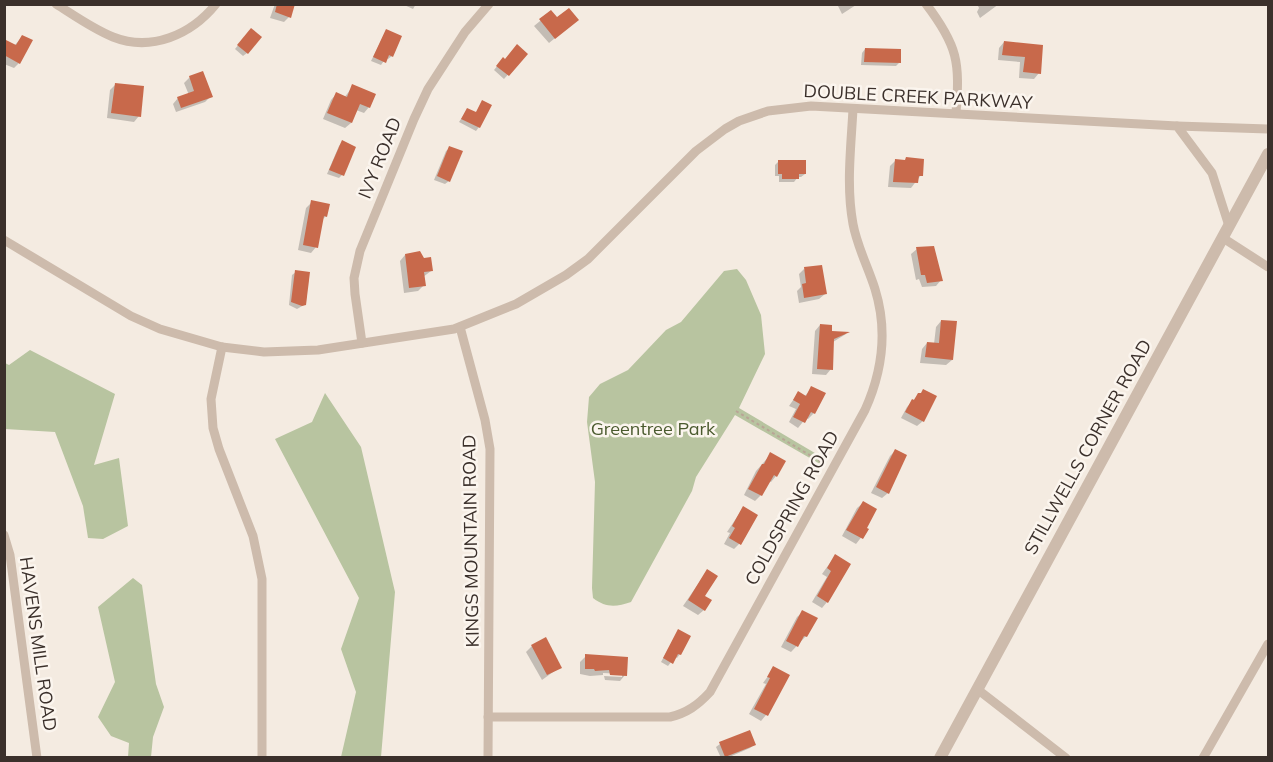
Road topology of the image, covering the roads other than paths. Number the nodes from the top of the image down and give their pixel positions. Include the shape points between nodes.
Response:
1 (56, 4) edge
2 (216, 4) edge
3 (489, 4) edge
4 (926, 4) edge
5 (853, 109) junction
6 (956, 114) junction
7 (1177, 126) junction
8 (1269, 129) edge
9 (1269, 154) edge
10 (1229, 226) junction
11 (1223, 238) junction
12 (4, 240) edge
13 (1269, 267) edge
14 (460, 327) junction
15 (362, 343) junction
16 (222, 347) junction
17 (4, 535) edge
18 (1269, 644) edge
19 (977, 689) junction
20 (488, 717) junction
21 (37, 758) edge
22 (262, 758) edge
23 (488, 758) edge
24 (940, 758) edge
25 (1066, 758) edge
26 (1203, 758) edge

1 - 2 street via 112,37 146,42 169,39 188,30
3 - 15 street, IVY ROAD via 447,57 428,89 360,251 354,294
4 - 6 street via 956,54
5 - 6 street, DOUBLE CREEK PARKWAY
5 - 14 street, DOUBLE CREEK PARKWAY via 785,108 753,116 725,129 696,151 588,259 525,299
5 - 20 street, COLDSPRING ROAD via 851,209 879,303 883,342 879,373 865,410 710,692 687,711 670,717
6 - 7 street, DOUBLE CREEK PARKWAY
7 - 8 street, DOUBLE CREEK PARKWAY
7 - 10 street via 1212,172
9 - 10 street, STILLWELLS CORNER ROAD
10 - 11 street, STILLWELLS CORNER ROAD
11 - 13 street
11 - 19 street, STILLWELLS CORNER ROAD
12 - 16 street, DOUBLE CREEK PARKWAY via 132,316 160,329
14 - 15 street, DOUBLE CREEK PARKWAY
14 - 20 street, KINGS MOUNTAIN ROAD via 490,449
15 - 16 street, DOUBLE CREEK PARKWAY via 297,352
16 - 22 street via 211,399 213,428 253,536 262,579
17 - 21 street, HAVENS MILL ROAD via 10,555
18 - 26 street
19 - 24 street, STILLWELLS CORNER ROAD
19 - 25 street
20 - 23 street, KINGS MOUNTAIN ROAD

